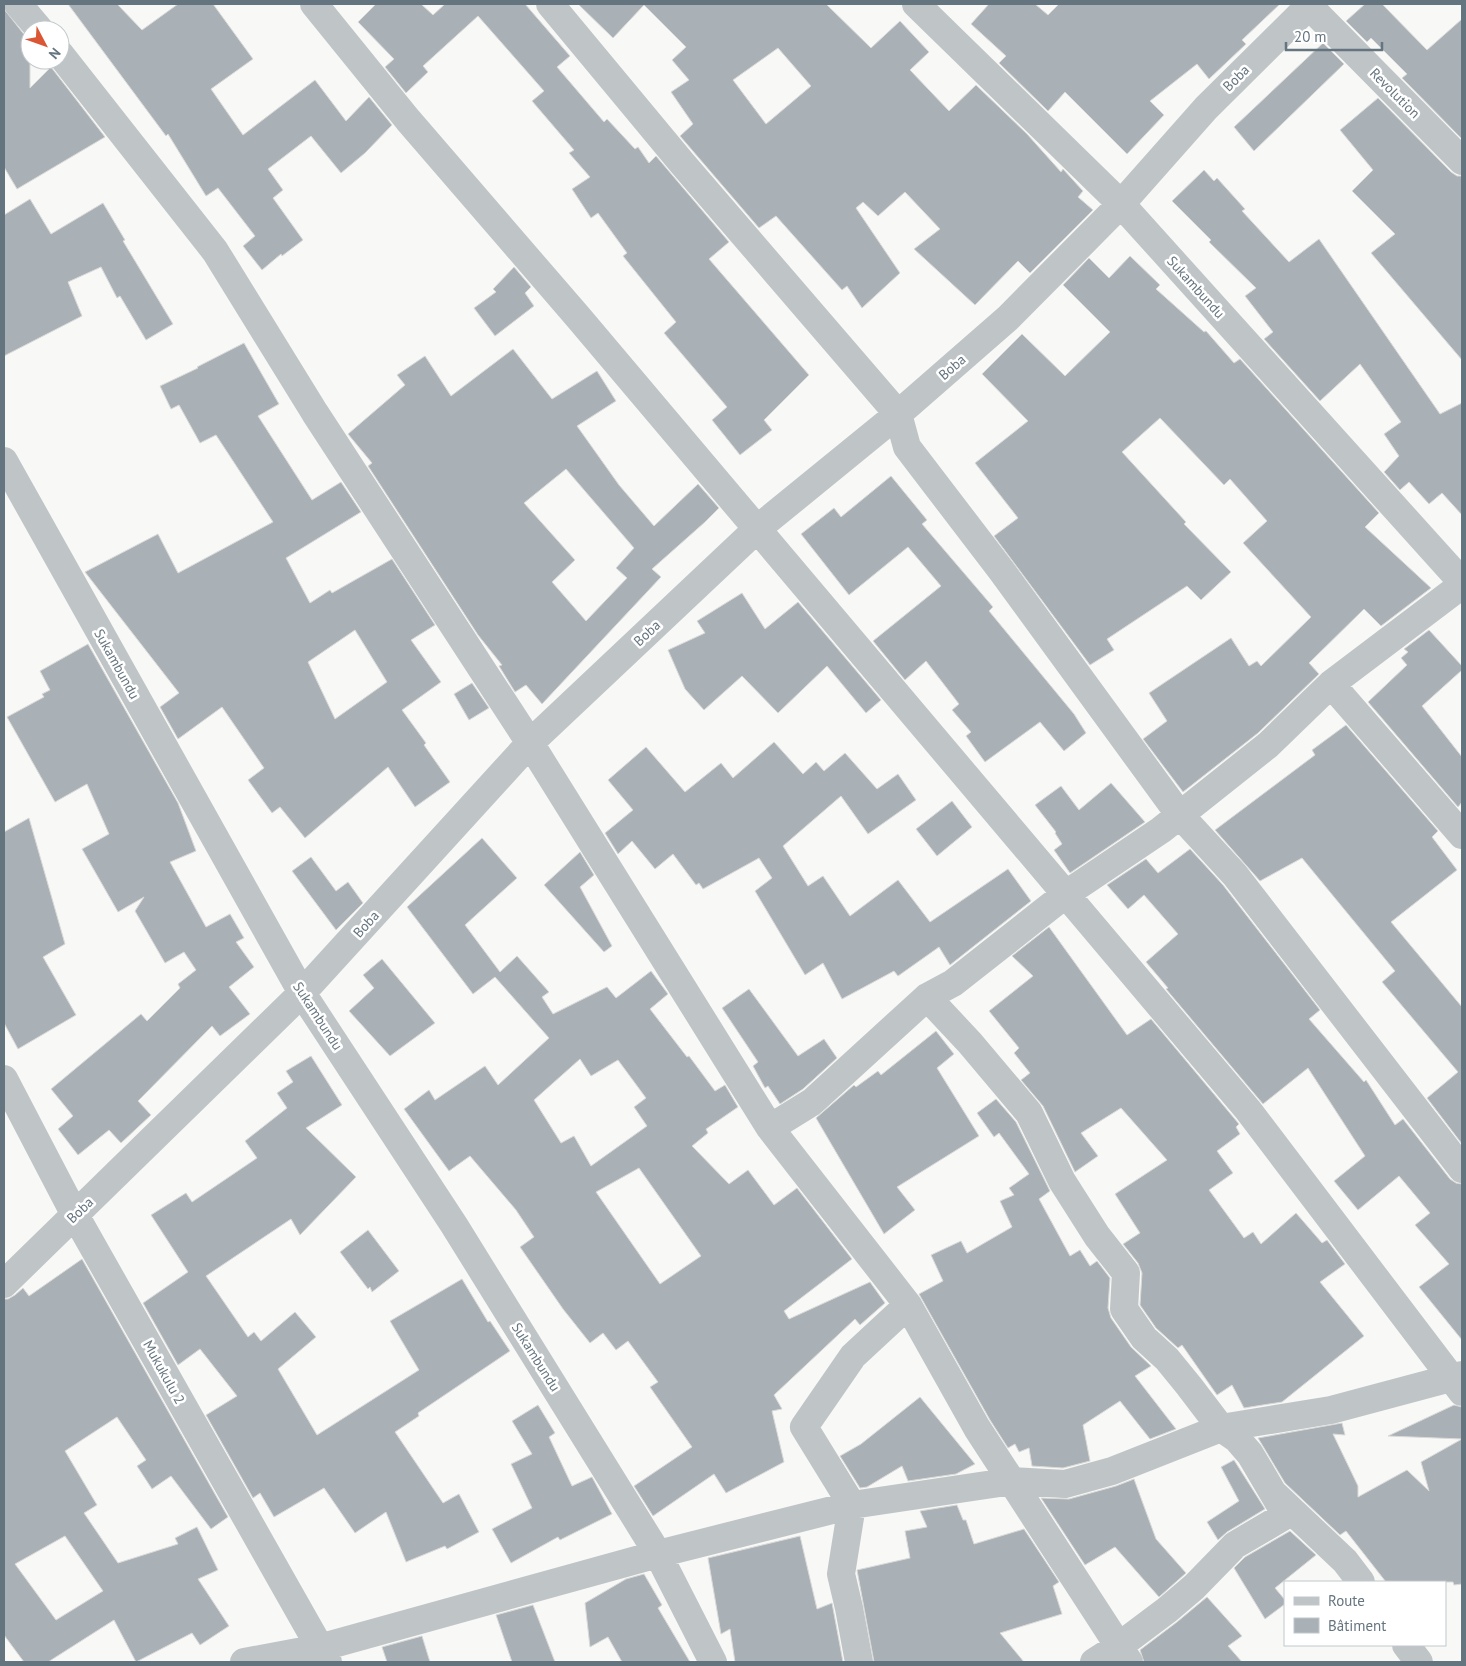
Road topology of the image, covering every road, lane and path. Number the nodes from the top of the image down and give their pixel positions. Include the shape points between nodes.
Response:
1 (18, 4) edge
2 (314, 4) edge
3 (550, 4) edge
4 (916, 4) edge
5 (1309, 4) edge
6 (32, 20) edge
7 (70, 67) edge
8 (1462, 161) edge
9 (1122, 204) junction
10 (898, 414) junction
11 (4, 461) edge
12 (757, 529) junction
13 (1462, 584) edge
14 (1331, 684) junction
15 (530, 743) junction
16 (1179, 814) junction
17 (1462, 836) edge
18 (1066, 894) junction
19 (302, 993) junction
20 (927, 997) junction
21 (4, 1079) edge
22 (770, 1128) junction
23 (1462, 1169) edge
24 (75, 1214) junction
25 (4, 1284) edge
26 (908, 1305) junction
27 (1458, 1381) edge
28 (1221, 1428) junction
29 (1013, 1480) junction
30 (1273, 1493) junction
31 (852, 1504) junction
32 (658, 1554) junction
33 (1360, 1581) edge
34 (1407, 1646) edge
35 (1124, 1654) edge
36 (324, 1655) edge
37 (244, 1662) edge
38 (713, 1662) edge
39 (859, 1662) edge
40 (1094, 1662) edge
41 (1419, 1662) edge

1 - 6 street
2 - 12 street via 408,120
3 - 10 street
4 - 9 street, Sukambundu
5 - 8 street, Revolution
5 - 9 street, Boba via 1206,108
7 - 15 street via 215,251 315,412
9 - 10 street, Boba via 1008,318
9 - 13 street, Sukambundu
10 - 12 street, Boba
10 - 16 street via 907,447
11 - 19 street, Sukambundu
12 - 15 street, Boba
12 - 18 street
13 - 14 street
14 - 16 street via 1268,745
14 - 17 street
15 - 19 street, Boba
15 - 22 street
16 - 18 street via 1161,830
16 - 23 street via 1235,875
18 - 20 street via 953,983
18 - 27 street via 1248,1110
19 - 24 street, Boba
19 - 32 street, Sukambundu via 454,1225
20 - 22 street via 812,1102
20 - 28 street via 1029,1113 1062,1181 1097,1236 1126,1273 1124,1309 1144,1338 1167,1359
21 - 24 street, Mukukulu 2
22 - 26 street
24 - 25 street, Boba
24 - 36 street, Mukukulu 2
26 - 29 street via 977,1428
26 - 31 street via 853,1356 804,1427
27 - 28 street via 1331,1410
28 - 29 street via 1112,1471 1065,1484
28 - 30 street via 1238,1439
29 - 31 street
29 - 35 street
30 - 33 street via 1345,1561
30 - 35 street via 1286,1515 1235,1545
31 - 32 street
31 - 39 street via 841,1574
32 - 36 street
32 - 38 street, Sukambundu
34 - 41 street
35 - 40 street
36 - 37 street

